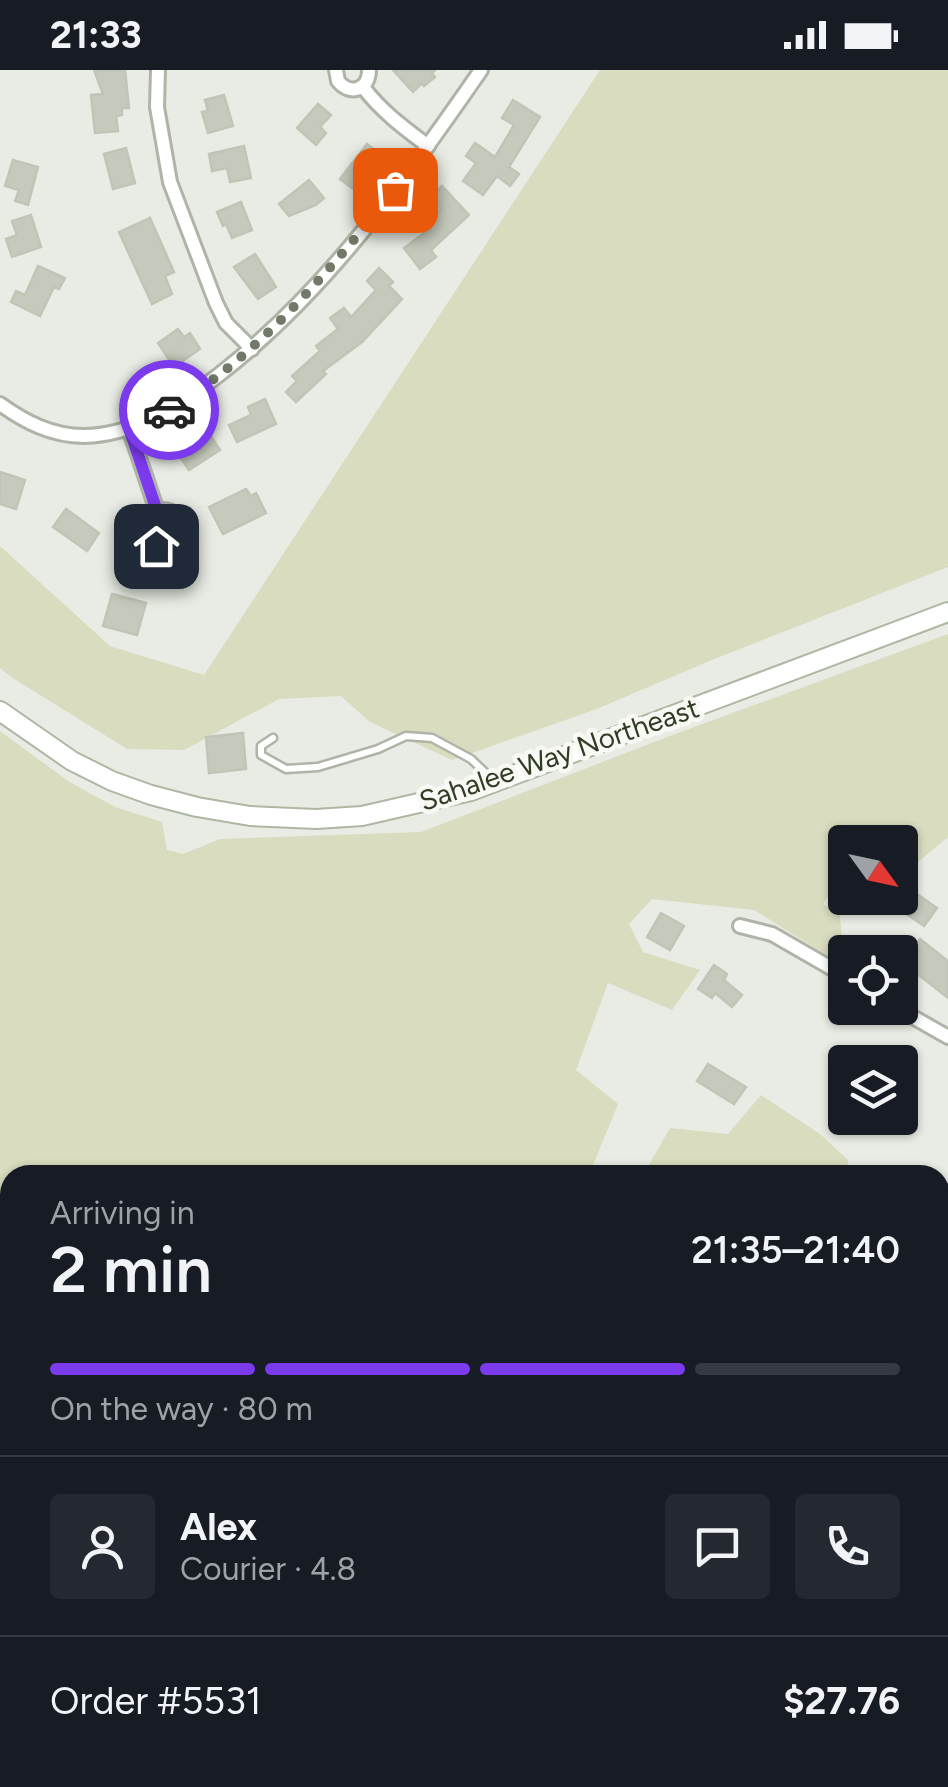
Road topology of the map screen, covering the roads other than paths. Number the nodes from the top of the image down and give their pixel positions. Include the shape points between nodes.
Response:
1 (158, 70) edge
2 (336, 70) edge
3 (369, 70) edge
4 (481, 70) edge
5 (363, 87) junction
6 (428, 146) junction
7 (252, 350) junction
8 (0, 404) edge
9 (129, 428) junction
10 (157, 511) dead end
11 (948, 612) edge
12 (0, 711) edge
13 (273, 738) dead end
14 (495, 782) junction
15 (740, 926) dead end
16 (828, 966) edge
17 (918, 1020) edge
18 (948, 1037) edge

1 - 7 street via 170,182 216,304
2 - 5 street via 346,89
3 - 5 street
4 - 6 street
5 - 6 street
6 - 7 street via 332,267
7 - 9 street via 190,397
8 - 9 street via 55,432 81,436
9 - 10 street
11 - 14 main road, Sahalee Way Northeast
12 - 14 main road, Sahalee Way Northeast via 112,780 250,816 362,816
13 - 14 lane via 260,746 261,755 286,769 318,767 406,736 432,738 471,759
15 - 16 street via 772,934
17 - 18 street

